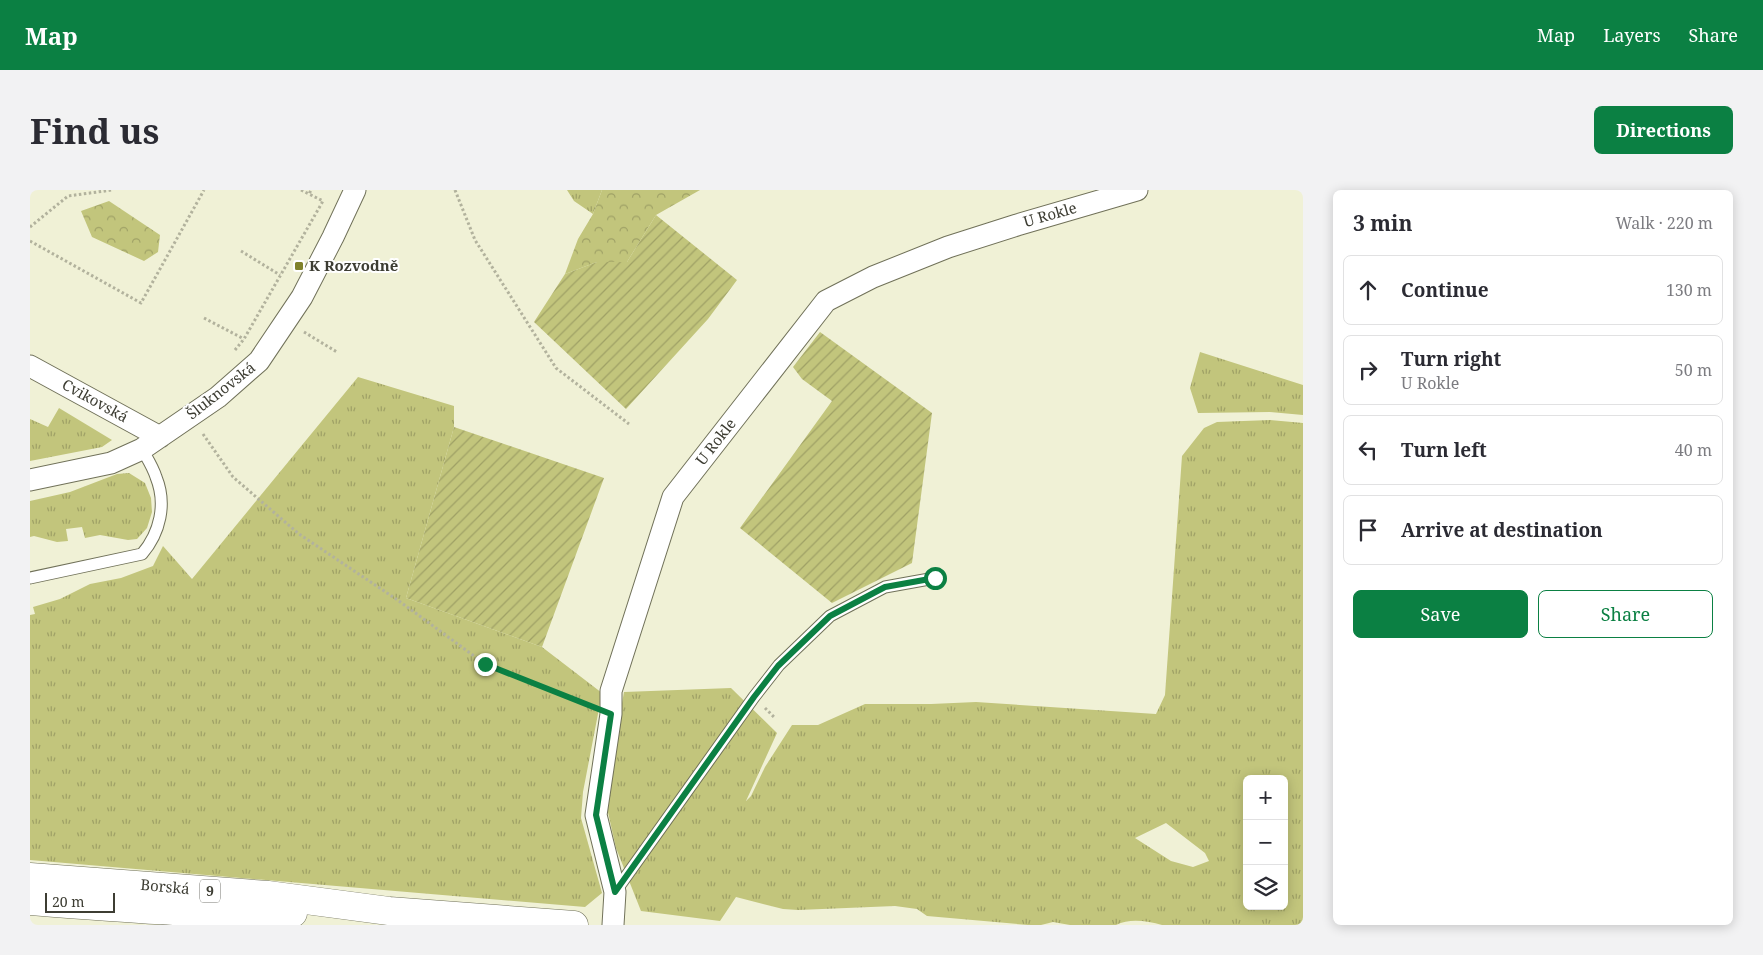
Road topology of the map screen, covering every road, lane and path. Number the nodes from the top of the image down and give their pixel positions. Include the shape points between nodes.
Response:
1 (70, 190) edge
2 (112, 190) edge
3 (204, 190) edge
4 (301, 190) edge
5 (355, 190) edge
6 (455, 190) edge
7 (1137, 190) edge
8 (310, 192) edge
9 (68, 196) junction
10 (30, 227) edge
11 (30, 241) edge
12 (241, 251) dead end
13 (280, 275) junction
14 (204, 318) dead end
15 (303, 331) dead end
16 (244, 339) junction
17 (337, 352) dead end
18 (232, 353) dead end
19 (30, 366) edge
20 (629, 424) dead end
21 (200, 430) dead end
22 (160, 437) junction
23 (142, 449) junction
24 (30, 480) edge
25 (30, 578) edge
26 (935, 578) dead end
27 (611, 714) junction
28 (30, 877) edge
29 (615, 892) junction
30 (30, 901) edge
31 (389, 911) junction
32 (574, 925) edge
33 (613, 925) edge

1 - 9 path
2 - 9 path
3 - 11 path via 142,303
4 - 8 path
5 - 22 street, Šluknovská via 302,297 259,361 218,397
6 - 20 path via 474,240 556,368
7 - 27 street, U Rokle via 948,247 873,277 826,301 673,497 611,691
8 - 13 path via 323,202
9 - 10 path
12 - 13 path
13 - 16 path
14 - 16 path
15 - 17 path
16 - 18 path
19 - 22 street, Cvikovská
21 - 27 path via 233,477 298,534 399,601 485,664
22 - 23 street, Šluknovská
23 - 24 street, Šluknovská via 111,463
23 - 25 lane via 157,478 161,510 155,536 142,554
26 - 29 lane via 885,587 830,616 778,666
27 - 29 street, U Rokle via 596,815
28 - 31 main road, Borská / 9 via 268,895
29 - 33 street, U Rokle
30 - 31 main road, Borská / 9 via 242,913
31 - 32 main road, Borská / 9

